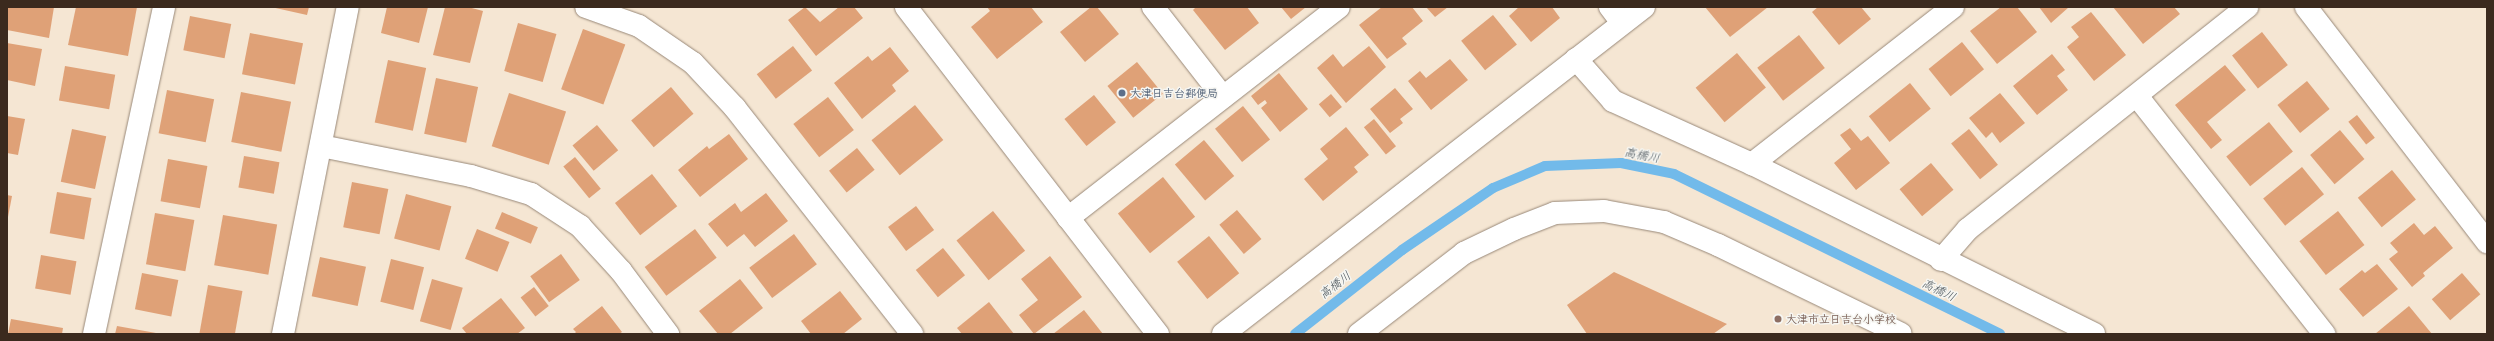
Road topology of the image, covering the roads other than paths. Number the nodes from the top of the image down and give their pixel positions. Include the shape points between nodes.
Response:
1 (164, 7) edge
2 (348, 7) edge
3 (586, 7) edge
4 (906, 7) edge
5 (1153, 7) edge
6 (1339, 7) edge
7 (1644, 7) edge
8 (1953, 7) edge
9 (2247, 7) edge
10 (2306, 7) edge
11 (1616, 15) edge
12 (1576, 59) junction
13 (2138, 96) junction
14 (1223, 97) junction
15 (321, 146) junction
16 (1752, 164) junction
17 (1068, 218) junction
18 (2487, 241) edge
19 (1941, 260) junction
20 (94, 334) edge
21 (283, 334) edge
22 (668, 334) edge
23 (912, 334) edge
24 (1158, 334) edge
25 (1223, 334) edge
26 (1359, 334) edge
27 (1901, 334) edge
28 (2094, 334) edge
29 (2324, 334) edge

1 - 20 street
2 - 15 street
3 - 23 street via 640,26 693,63 736,108
4 - 17 street
5 - 14 street
6 - 14 street
7 - 11 street
8 - 16 street
9 - 13 street
10 - 18 street
11 - 12 street
12 - 16 street via 1613,101
12 - 25 street
13 - 19 street via 1968,229
13 - 29 street
14 - 17 street
15 - 21 street
15 - 22 street via 471,176 532,194 580,226 621,271
16 - 19 street
17 - 24 street
19 - 28 street
26 - 27 street via 1464,253 1514,228 1555,213 1604,211 1664,222

